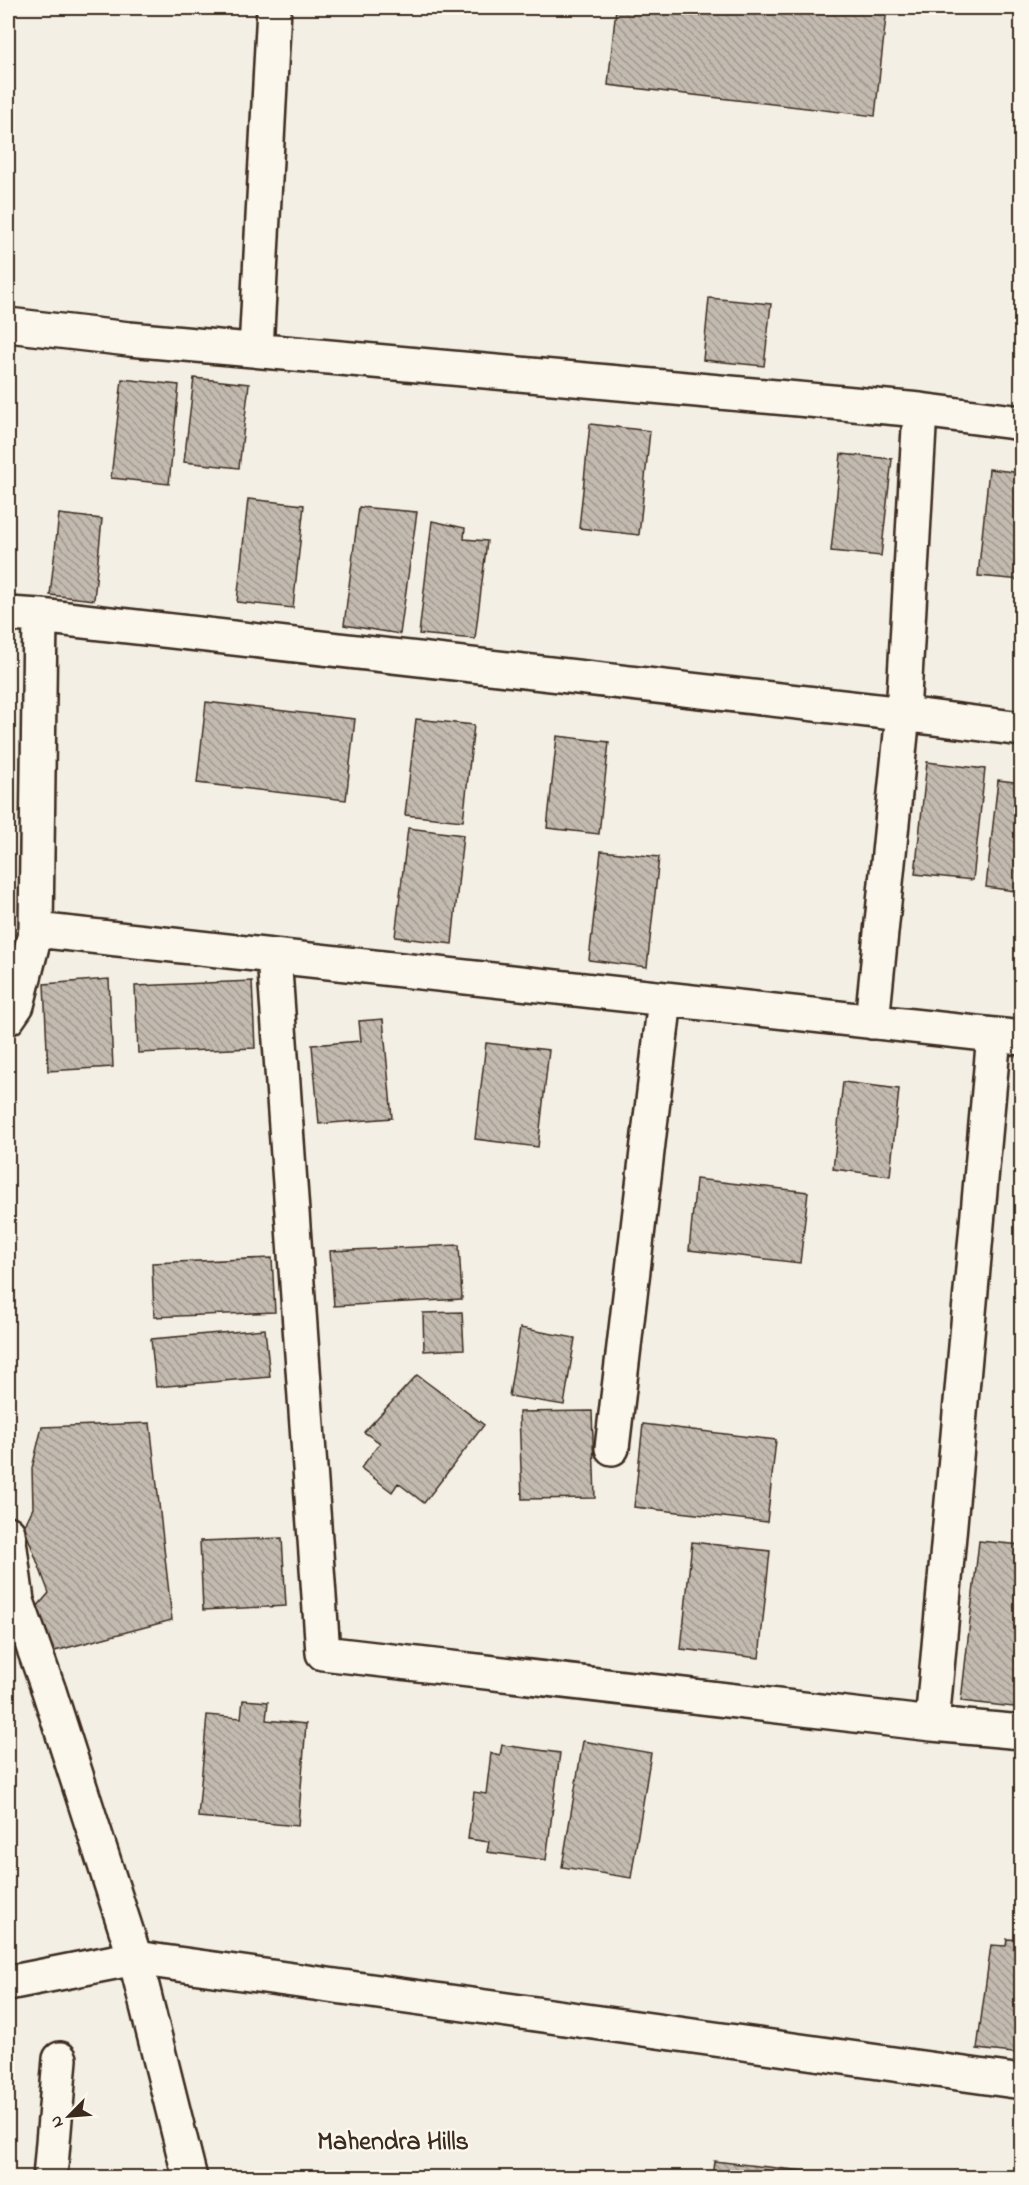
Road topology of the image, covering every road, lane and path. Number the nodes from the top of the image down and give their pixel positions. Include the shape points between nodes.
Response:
1 (274, 8) edge
2 (8, 325) edge
3 (256, 350) junction
4 (920, 410) junction
5 (1022, 423) edge
6 (8, 614) edge
7 (40, 616) junction
8 (903, 714) junction
9 (1022, 729) edge
10 (36, 930) junction
11 (274, 956) junction
12 (664, 999) junction
13 (8, 1018) edge
14 (872, 1022) junction
15 (1008, 1036) edge
16 (612, 1448) dead end
17 (8, 1533) edge
18 (932, 1724) junction
19 (1022, 1732) edge
20 (135, 1958) junction
21 (8, 1983) edge
22 (60, 2059) dead end
23 (1022, 2082) edge
24 (50, 2178) edge
25 (190, 2178) edge

1 - 3 street
2 - 3 street
3 - 4 street
4 - 5 street
4 - 8 street
6 - 7 street
7 - 8 street
7 - 10 street
8 - 9 street
8 - 14 street
10 - 11 street
10 - 13 street via 17,1005
11 - 12 street
11 - 18 street via 323,1653
12 - 14 street
12 - 16 street
14 - 15 street
15 - 18 street
17 - 20 street via 17,1601
18 - 19 street
20 - 21 street
20 - 23 street
20 - 25 street
22 - 24 street

